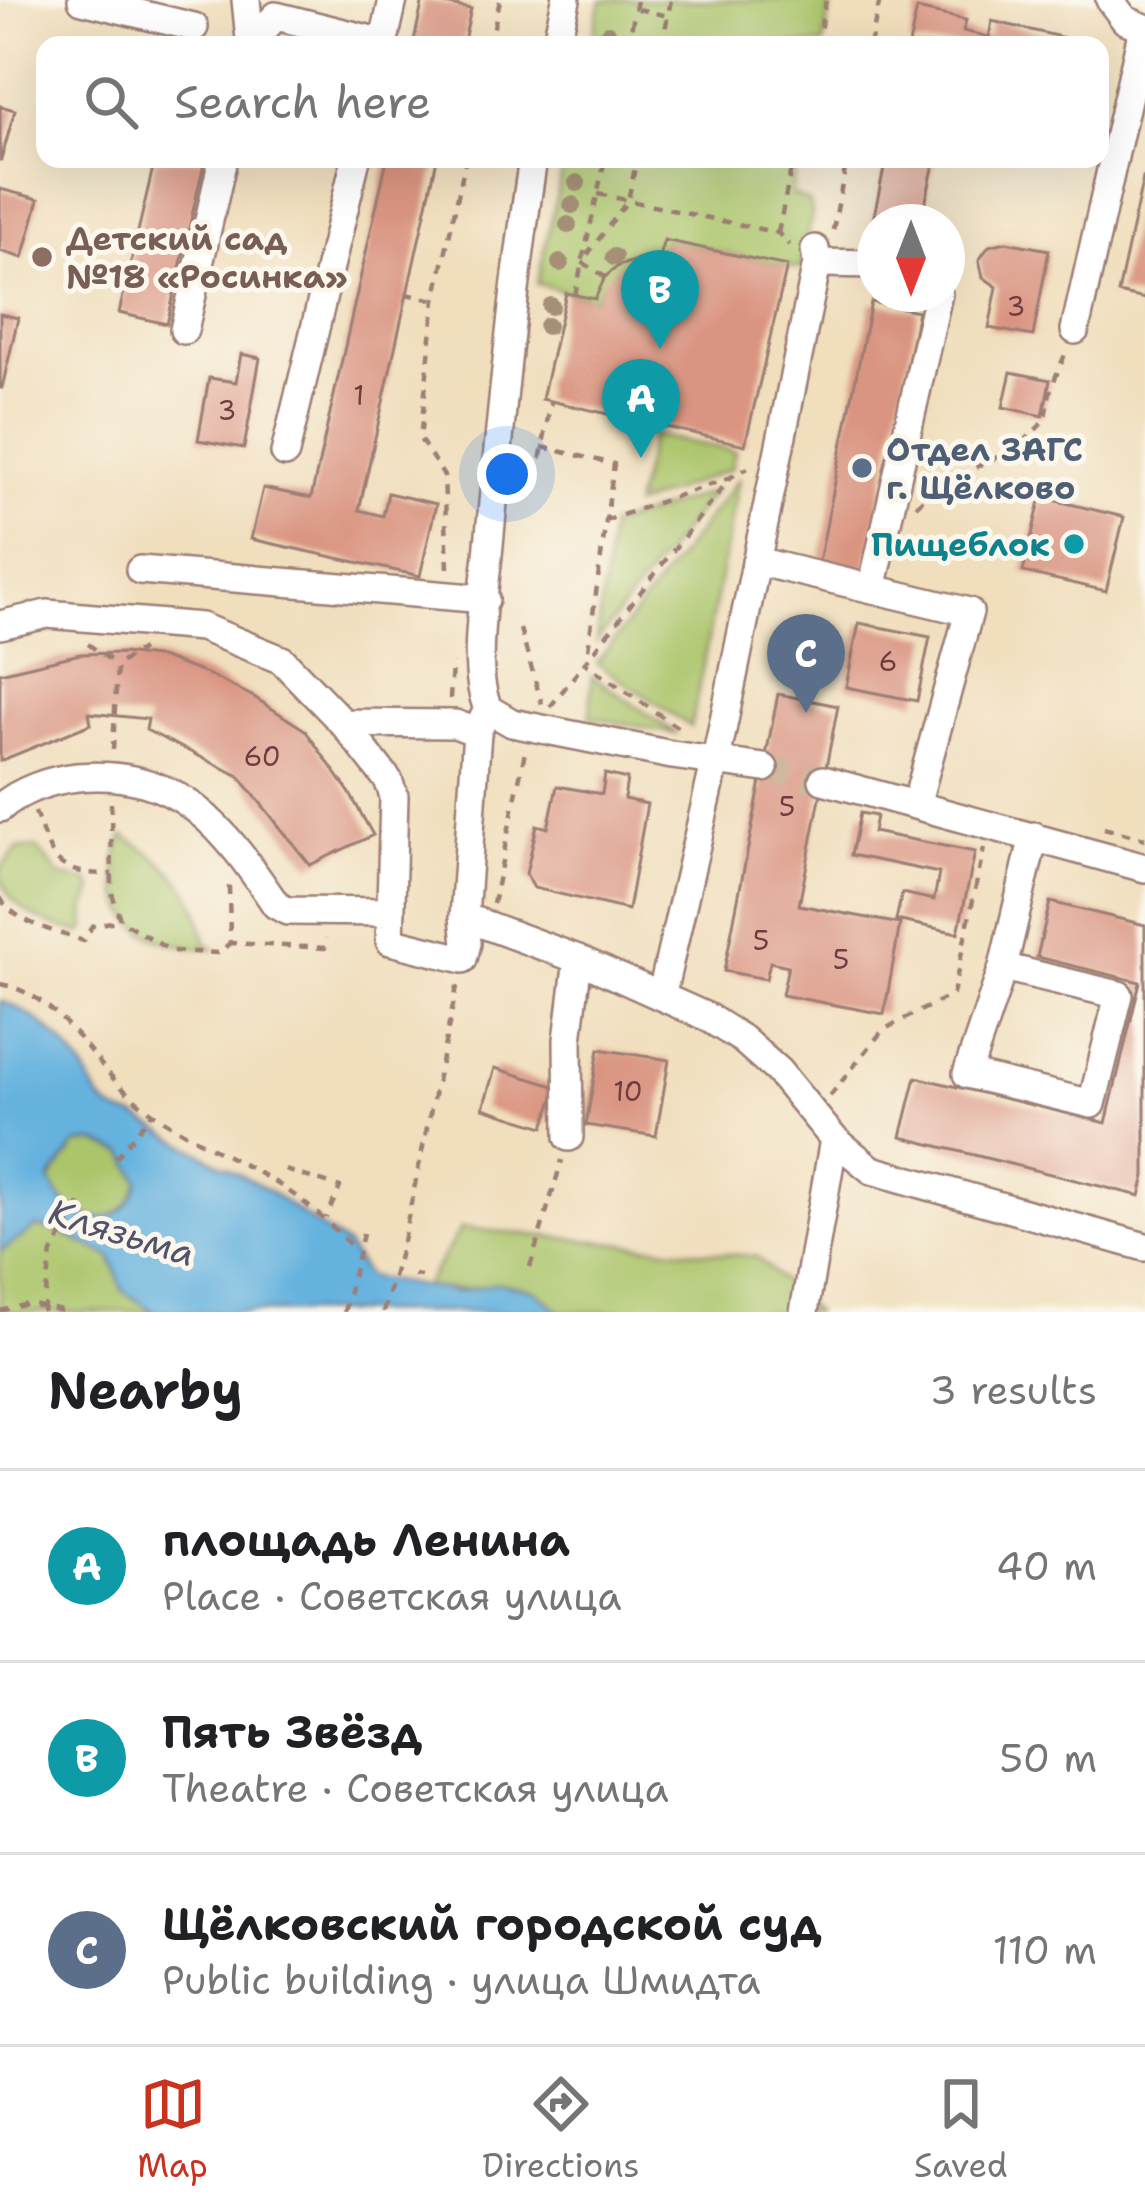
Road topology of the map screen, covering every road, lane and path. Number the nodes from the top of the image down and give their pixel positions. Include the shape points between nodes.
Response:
1 (82, 0) edge
2 (246, 0) edge
3 (394, 0) edge
4 (500, 0) edge
5 (566, 0) edge
6 (637, 0) edge
7 (671, 0) edge
8 (826, 0) edge
9 (880, 0) edge
10 (1110, 0) edge
11 (635, 9) junction
12 (668, 16) junction
13 (194, 27) dead end
14 (1144, 28) edge
15 (249, 36) edge
16 (255, 36) edge
17 (353, 36) edge
18 (386, 36) edge
19 (492, 36) edge
20 (558, 36) edge
21 (630, 36) edge
22 (664, 36) edge
23 (819, 36) edge
24 (873, 36) edge
25 (221, 168) edge
26 (354, 168) edge
27 (464, 168) edge
28 (532, 168) edge
29 (603, 168) edge
30 (635, 168) edge
31 (791, 168) edge
32 (844, 168) edge
33 (598, 194) junction
34 (628, 200) junction
35 (778, 233) junction
36 (815, 250) junction
37 (857, 260) edge
38 (582, 262) junction
39 (604, 278) dead end
40 (406, 294) dead end
41 (574, 295) dead end
42 (435, 301) junction
43 (934, 312) edge
44 (1075, 329) joint
45 (184, 330) dead end
46 (551, 401) dead end
47 (420, 439) dead end
48 (542, 447) junction
49 (285, 453) dead end
50 (730, 477) junction
51 (744, 490) dead end
52 (534, 494) dead end
53 (604, 521) junction
54 (883, 540) junction
55 (756, 561) junction
56 (140, 571) dead end
57 (872, 589) junction
58 (485, 599) junction
59 (0, 626) edge
60 (520, 628) dead end
61 (87, 643) dead end
62 (145, 647) dead end
63 (586, 664) junction
64 (117, 665) junction
65 (482, 720) junction
66 (343, 723) junction
67 (537, 746) dead end
68 (717, 754) junction
69 (112, 756) dead end
70 (764, 768) tunnel mouth
71 (824, 780) tunnel mouth
72 (111, 792) dead end
73 (46, 802) dead end
74 (916, 805) junction
75 (0, 808) edge
76 (1034, 836) junction
77 (986, 839) dead end
78 (1145, 868) edge
79 (112, 874) junction
80 (228, 882) dead end
81 (0, 897) edge
82 (327, 911) junction
83 (391, 912) junction
84 (120, 920) junction
85 (477, 922) junction
86 (230, 943) junction
87 (463, 959) junction
88 (578, 959) junction
89 (1003, 967) junction
90 (0, 984) edge
91 (662, 993) junction
92 (153, 1112) junction
93 (815, 1114) junction
94 (568, 1137) joint
95 (834, 1139) junction
96 (116, 1158) dead end
97 (285, 1170) dead end
98 (81, 1202) dead end
99 (326, 1218) junction
100 (363, 1234) dead end
101 (1145, 1247) edge
102 (354, 1249) dead end
103 (530, 1267) dead end
104 (44, 1309) edge
105 (0, 1311) edge
106 (68, 1312) edge
107 (344, 1312) edge
108 (383, 1312) edge
109 (804, 1312) edge

1 - 13 street
2 - 15 street
3 - 18 street
4 - 19 path
5 - 20 street
6 - 11 path
7 - 12 path
8 - 23 path
9 - 24 path
10 - 14 street
11 - 12 path
11 - 21 path
12 - 22 path
14 - 44 street
16 - 17 street via 276,16
25 - 45 street
26 - 49 street
27 - 42 path
28 - 58 street
29 - 33 path
30 - 34 path
31 - 35 path
32 - 36 path
33 - 34 path
33 - 38 path
34 - 35 path
34 - 38 path
35 - 36 path
36 - 37 street
36 - 55 street
38 - 39 path
38 - 41 path
40 - 42 path
42 - 47 path
43 - 54 street
44 - 54 path via 1044,421 1019,447 936,486
46 - 48 path
48 - 52 path
48 - 53 path via 614,464
50 - 51 path via 748,468
50 - 53 path
50 - 63 path
53 - 63 path
54 - 57 street
55 - 57 street
55 - 68 street
56 - 58 street
57 - 74 street via 969,612
58 - 65 street
59 - 66 street via 47,614 201,627 282,661
60 - 63 path via 545,714
61 - 64 path
62 - 64 path
63 - 68 path
64 - 69 path
65 - 66 street
65 - 68 street
65 - 85 street
66 - 83 street via 394,796
67 - 85 path via 524,752
68 - 70 street
68 - 91 street
71 - 74 street
72 - 79 path
73 - 79 path via 33,807 62,869
74 - 76 street
75 - 82 street via 60,779 146,781 185,799 224,832 276,905
76 - 78 street
76 - 89 street
77 - 93 path via 953,994 884,1030
79 - 84 path
80 - 86 path
81 - 84 path via 43,927 85,940 92,926
82 - 83 street
82 - 86 path via 325,948
83 - 87 street via 390,941
84 - 86 path via 171,951 218,953
85 - 87 street
85 - 88 street
87 - 108 path, bridge
88 - 91 street
88 - 94 street
89 - 89 street via 1119,995 1092,1104 967,1074
90 - 92 path via 62,1018
91 - 93 street via 742,1039
92 - 96 path
92 - 99 path
93 - 95 street
94 - 103 path
95 - 101 street via 872,1170
95 - 109 street
97 - 99 path via 340,1187
98 - 104 path via 52,1253
99 - 102 path
100 - 107 path, bridge
104 - 105 path
104 - 106 path

